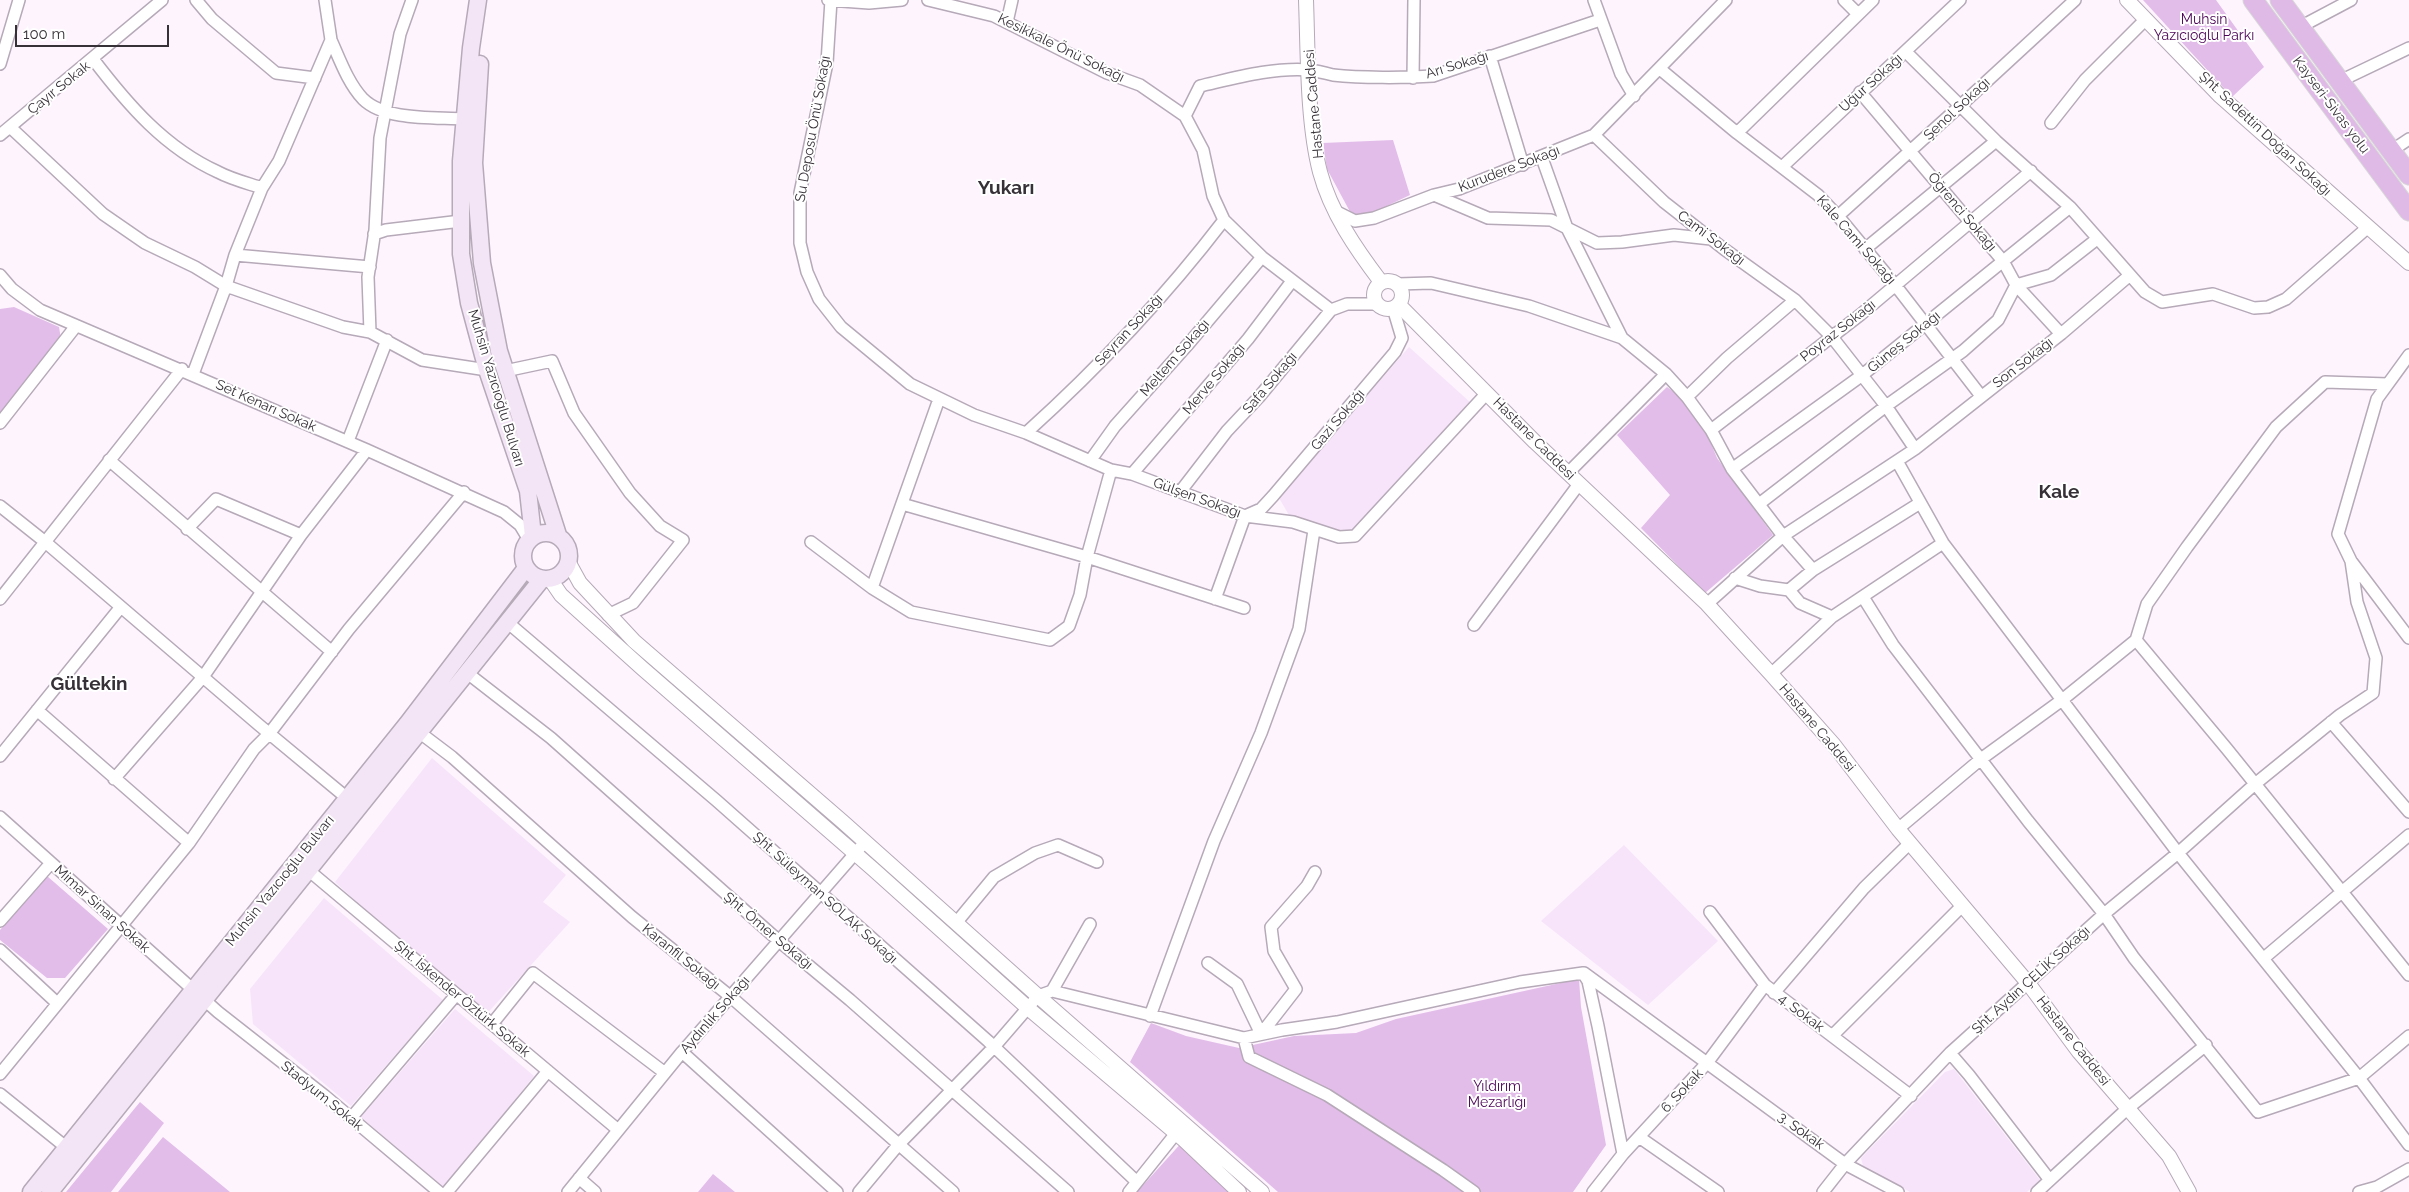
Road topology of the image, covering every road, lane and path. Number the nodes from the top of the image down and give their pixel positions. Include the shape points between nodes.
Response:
1 (18, 0) edge
2 (162, 0) edge
3 (196, 0) edge
4 (325, 0) edge
5 (412, 0) edge
6 (478, 0) edge
7 (483, 0) edge
8 (830, 0) edge
9 (902, 0) edge
10 (928, 0) edge
11 (1012, 0) edge
12 (1306, 0) edge
13 (1414, 0) edge
14 (1594, 0) edge
15 (1726, 0) edge
16 (1844, 0) edge
17 (1873, 0) edge
18 (1960, 0) edge
19 (2074, 0) edge
20 (2127, 0) edge
21 (2252, 0) edge
22 (2280, 0) edge
23 (2351, 0) edge
24 (1858, 14) junction
25 (2146, 19) junction
26 (1600, 20) junction
27 (1007, 22) junction
28 (2300, 27) junction
29 (331, 40) junction
30 (2409, 48) edge
31 (1906, 52) junction
32 (1490, 56) junction
33 (94, 59) junction
34 (0, 64) edge
35 (1660, 69) junction
36 (1310, 70) junction
37 (315, 78) junction
38 (1413, 78) junction
39 (2340, 82) junction
40 (1860, 92) junction
41 (1634, 96) junction
42 (1960, 106) junction
43 (385, 113) junction
44 (1185, 116) junction
45 (464, 119) junction
46 (2051, 123) dead end
47 (10, 127) junction
48 (1737, 134) junction
49 (0, 135) edge
50 (1594, 135) junction
51 (2409, 139) edge
52 (1996, 141) junction
53 (1911, 151) junction
54 (2391, 151) junction
55 (1542, 158) junction
56 (1523, 165) junction
57 (1782, 167) junction
58 (2031, 171) junction
59 (2409, 175) edge
60 (262, 188) junction
61 (1942, 188) junction
62 (1434, 195) junction
63 (2070, 207) junction
64 (1335, 211) junction
65 (2409, 211) edge
66 (1838, 216) junction
67 (1224, 220) junction
68 (461, 221) junction
69 (1971, 222) junction
70 (1566, 228) junction
71 (2367, 228) junction
72 (374, 234) junction
73 (1711, 239) junction
74 (2097, 239) junction
75 (1865, 249) junction
76 (235, 255) junction
77 (1262, 257) junction
78 (2003, 261) junction
79 (2409, 263) edge
80 (370, 267) junction
81 (0, 275) edge
82 (2130, 275) junction
83 (1292, 281) junction
84 (1381, 282) junction
85 (1398, 284) junction
86 (2016, 285) junction
87 (226, 286) junction
88 (1896, 286) junction
89 (1795, 300) junction
90 (1377, 304) junction
91 (1396, 306) junction
92 (1331, 310) junction
93 (1926, 324) junction
94 (76, 326) junction
95 (370, 332) junction
96 (2061, 334) junction
97 (1832, 337) junction
98 (1622, 338) junction
99 (387, 340) junction
100 (2409, 355) edge
101 (1954, 359) junction
102 (182, 369) junction
103 (488, 370) junction
104 (505, 371) junction
105 (193, 374) junction
106 (1666, 374) junction
107 (1860, 376) junction
108 (2388, 384) junction
109 (1487, 393) junction
110 (1981, 396) junction
111 (1687, 397) junction
112 (939, 398) junction
113 (1886, 406) junction
114 (974, 415) joint
115 (0, 423) edge
116 (1710, 430) junction
117 (1026, 433) junction
118 (348, 441) junction
119 (1915, 449) junction
120 (367, 450) junction
121 (109, 460) junction
122 (1090, 461) junction
123 (1897, 462) junction
124 (1732, 469) junction
125 (1111, 470) junction
126 (1568, 473) junction
127 (1132, 474) junction
128 (1579, 484) junction
129 (464, 492) junction
130 (1180, 492) junction
131 (1920, 503) junction
132 (902, 504) junction
133 (1759, 504) junction
134 (0, 506) edge
135 (1245, 516) junction
136 (187, 529) junction
137 (1314, 530) junction
138 (558, 535) junction
139 (301, 536) junction
140 (1783, 536) junction
141 (531, 538) junction
142 (44, 541) junction
143 (811, 542) dead end
144 (1943, 543) junction
145 (1087, 557) junction
146 (2350, 561) junction
147 (568, 563) junction
148 (526, 568) junction
149 (1813, 570) junction
150 (1735, 578) junction
151 (546, 579) junction
152 (872, 588) junction
153 (1789, 590) junction
154 (262, 591) junction
155 (1863, 597) junction
156 (0, 599) edge
157 (1215, 599) junction
158 (1707, 604) junction
159 (120, 608) junction
160 (1244, 608) dead end
161 (608, 615) junction
162 (1832, 617) junction
163 (506, 621) junction
164 (1474, 625) dead end
165 (2409, 638) edge
166 (2136, 640) junction
167 (332, 652) junction
168 (466, 672) junction
169 (1771, 674) junction
170 (203, 677) junction
171 (2062, 700) junction
172 (37, 710) junction
173 (2331, 722) junction
174 (413, 727) junction
175 (269, 734) junction
176 (0, 756) edge
177 (1981, 759) junction
178 (114, 778) junction
179 (2255, 784) junction
180 (347, 798) junction
181 (2409, 812) edge
182 (0, 817) edge
183 (1898, 829) junction
184 (2409, 835) edge
185 (865, 842) junction
186 (1910, 842) junction
187 (189, 843) junction
188 (2178, 853) junction
189 (855, 854) junction
190 (1097, 862) dead end
191 (51, 863) junction
192 (307, 869) junction
193 (1315, 872) dead end
194 (2342, 891) junction
195 (822, 894) junction
196 (1964, 905) junction
197 (1710, 912) dead end
198 (2104, 914) junction
199 (0, 920) edge
200 (956, 923) junction
201 (1090, 924) dead end
202 (121, 925) junction
203 (779, 942) junction
204 (0, 950) edge
205 (2264, 958) junction
206 (1208, 963) dead end
207 (1583, 973) junction
208 (2409, 975) edge
209 (2028, 983) junction
210 (192, 989) junction
211 (1770, 989) junction
212 (1052, 991) junction
213 (456, 995) junction
214 (1038, 996) junction
215 (731, 997) junction
216 (205, 1000) junction
217 (57, 1003) junction
218 (1029, 1009) junction
219 (1150, 1016) junction
220 (492, 1024) junction
221 (1261, 1034) junction
222 (1832, 1036) junction
223 (2409, 1036) edge
224 (1244, 1038) junction
225 (2206, 1045) junction
226 (994, 1046) junction
227 (682, 1052) junction
228 (1950, 1053) junction
229 (1707, 1063) junction
230 (548, 1071) junction
231 (665, 1073) junction
232 (0, 1074) edge
233 (2358, 1078) junction
234 (952, 1089) junction
235 (0, 1094) edge
236 (1911, 1096) junction
237 (2128, 1109) junction
238 (350, 1118) junction
239 (1180, 1128) junction
240 (617, 1130) junction
241 (1640, 1137) junction
242 (899, 1144) junction
243 (2409, 1145) edge
244 (67, 1148) junction
245 (1623, 1154) junction
246 (1846, 1164) junction
247 (2409, 1169) edge
248 (579, 1178) junction
249 (2049, 1179) junction
250 (1137, 1182) junction
251 (31, 1192) edge
252 (50, 1192) edge
253 (439, 1192) edge
254 (447, 1192) edge
255 (568, 1192) edge
256 (594, 1192) edge
257 (837, 1192) edge
258 (859, 1192) edge
259 (953, 1192) edge
260 (1068, 1192) edge
261 (1129, 1192) edge
262 (1239, 1192) edge
263 (1262, 1192) edge
264 (1474, 1192) edge
265 (1594, 1192) edge
266 (1718, 1192) edge
267 (1824, 1192) edge
268 (1898, 1192) edge
269 (2037, 1192) edge
270 (2189, 1192) edge
271 (2360, 1192) edge

1 - 34 street
2 - 33 street, Çayır Sokak
3 - 37 street via 212,19 276,73
4 - 29 street
5 - 43 street via 400,34
6 - 45 main road, Muhsin Yazıcıoğlu Bulvarı
7 - 104 main road, Muhsin Yazıcıoğlu Bulvarı via 474,163 482,263 498,351
8 - 9 street via 869,3
8 - 112 street, Su Deposu Önü Sokağı via 827,64 800,193 800,243 804,258 819,299 841,327 910,384
10 - 27 street, Kesikkale Önü Sokağı
11 - 27 street
12 - 36 street, Hastane Caddesi
13 - 38 street
14 - 26 street
15 - 35 street, Kurudere Sokağı
16 - 24 street
17 - 24 street
18 - 31 street, Uğur Sokağı
19 - 42 street, Şenol Sokağı
20 - 25 street, Şht. Sadettin Doğan Sokağı
21 - 65 highway, Kayseri-Sivas yolu
22 - 28 highway, Kayseri-Sivas yolu
23 - 28 street
24 - 48 street
25 - 46 street via 2085,80
25 - 71 street, Şht. Sadettin Doğan Sokağı via 2219,95
26 - 32 street, Arı Sokağı
26 - 41 street via 1620,74
27 - 44 street, Kesikkale Önü Sokağı via 1107,73 1140,85
28 - 39 highway, Kayseri-Sivas yolu
29 - 37 street
29 - 43 street via 347,75 363,99
30 - 39 street
31 - 40 street, Uğur Sokağı
31 - 42 street
32 - 38 street, Arı Sokağı via 1433,76
32 - 56 street
33 - 47 street, Çayır Sokak
33 - 60 street via 123,99 167,142 218,172
35 - 41 street, Kurudere Sokağı
35 - 48 street, Kale Cami Sokağı
36 - 38 street, Arı Sokağı via 1334,75
36 - 44 street, Arı Sokağı via 1271,72 1200,86
36 - 64 street, Hastane Caddesi via 1314,140 1321,173
37 - 60 street via 279,161
39 - 54 highway, Kayseri-Sivas yolu
40 - 53 street, Öğrenci Sokağı
40 - 57 street, Uğur Sokağı
41 - 50 street, Kurudere Sokağı
42 - 52 street
42 - 53 street, Şenol Sokağı
43 - 45 street
43 - 72 street via 380,138
44 - 67 street via 1203,150 1214,196
45 - 68 main road, Muhsin Yazıcıoğlu Bulvarı
47 - 49 street, Çayır Sokak
47 - 87 street via 103,214 145,243 196,267
48 - 57 street, Kale Cami Sokağı
50 - 55 street, Kurudere Sokağı
50 - 73 street, Cami Sokağı via 1664,202
51 - 54 street
52 - 58 street
52 - 61 street
53 - 61 street, Öğrenci Sokağı
53 - 66 street, Şenol Sokağı
54 - 59 highway, Kayseri-Sivas yolu
55 - 56 street, Kurudere Sokağı
55 - 70 street
56 - 62 street, Kurudere Sokağı
57 - 66 street, Kale Cami Sokağı via 1818,195
58 - 63 street
58 - 69 street, Poyraz Sokağı
60 - 76 street
61 - 69 street, Öğrenci Sokağı
61 - 75 street
62 - 64 street, Kurudere Sokağı via 1374,218 1355,221
62 - 70 street via 1488,218 1551,220
63 - 74 street
63 - 78 street, Güneş Sokağı
64 - 84 street, Hastane Caddesi
66 - 75 street, Kale Cami Sokağı
67 - 77 street
67 - 117 street, Seyran Sokağı via 1126,335
68 - 72 street
68 - 103 main road, Muhsin Yazıcıoğlu Bulvarı via 461,254 469,303
69 - 78 street, Öğrenci Sokağı
69 - 88 street, Poyraz Sokağı
70 - 73 street via 1597,243 1674,235
70 - 98 street
71 - 79 street, Şht. Sadettin Doğan Sokağı
71 - 82 street via 2286,299 2268,307 2254,308 2213,294 2162,302 2145,292
72 - 80 street
73 - 89 street, Cami Sokağı
74 - 82 street
74 - 86 street via 2051,275
75 - 88 street, Kale Cami Sokağı
76 - 80 street
76 - 87 street
77 - 83 street
77 - 122 street, Meltem Sokağı via 1115,426
78 - 86 street, Öğrenci Sokağı
78 - 93 street, Güneş Sokağı
80 - 95 street
81 - 94 street, Set Kenarı Sokak via 12,289 40,310
82 - 96 street, Son Sokağı
83 - 92 street
83 - 127 street, Merve Sokağı via 1248,339
84 - 85 street via 1390,280
84 - 90 street via 1374,295
85 - 91 street via 1402,292
85 - 98 street via 1431,283 1529,306
86 - 96 street, Öğrenci Sokağı
86 - 101 street via 1998,320
87 - 95 street via 343,327
87 - 105 street
88 - 93 street, Kale Cami Sokağı
88 - 97 street, Poyraz Sokağı
89 - 97 street, Cami Sokağı
89 - 111 street
90 - 91 street via 1385,309
90 - 92 street via 1347,304
91 - 109 street, Hastane Caddesi
91 - 135 street, Gazi Sokağı via 1402,338 1395,352 1273,496 1261,509
92 - 130 street, Safa Sokağı via 1227,431
93 - 101 street, Kale Cami Sokağı
93 - 107 street, Güneş Sokağı
94 - 102 street, Set Kenarı Sokak
94 - 115 street
95 - 99 street
96 - 110 street, Son Sokağı
97 - 107 street, Cami Sokağı
97 - 116 street, Poyraz Sokağı
98 - 106 street
99 - 103 street via 422,360
99 - 118 street
100 - 108 street
101 - 110 street, Kale Cami Sokağı
101 - 113 street
102 - 105 street, Set Kenarı Sokak
102 - 121 street
103 - 141 main road, Muhsin Yazıcıoğlu Bulvarı via 528,491
104 - 138 main road, Muhsin Yazıcıoğlu Bulvarı
104 - 161 street via 552,361 574,413 630,493 660,526 683,540 633,603
105 - 118 street, Set Kenarı Sokak
106 - 111 street
106 - 126 street
107 - 113 street, Cami Sokağı
107 - 124 street, Güneş Sokağı
108 - 146 street via 2377,400 2338,534
108 - 166 street via 2325,382 2276,427 2147,604
109 - 126 street, Hastane Caddesi
109 - 137 street, Gülşen Sokağı via 1355,536 1339,537
110 - 119 street, Son Sokağı
111 - 116 street
112 - 114 street, Su Deposu Önü Sokağı
112 - 132 street
113 - 119 street, Cami Sokağı
113 - 133 street
114 - 117 street, Gülşen Sokağı
116 - 124 street
117 - 122 street, Gülşen Sokağı
118 - 120 street, Set Kenarı Sokak
119 - 123 street, Son Sokağı
120 - 129 street, Set Kenarı Sokak
120 - 139 street
121 - 136 street
121 - 142 street
122 - 125 street, Gülşen Sokağı
123 - 131 street
123 - 140 street, Son Sokağı
124 - 133 street
125 - 127 street, Gülşen Sokağı
125 - 145 street
126 - 128 street, Hastane Caddesi
127 - 130 street, Gülşen Sokağı
128 - 158 street, Hastane Caddesi
128 - 164 street
129 - 141 street, Set Kenarı Sokak via 504,512
129 - 167 street
130 - 135 street, Gülşen Sokağı
131 - 144 street
131 - 149 street
132 - 145 street
132 - 152 street
133 - 140 street
134 - 142 street
135 - 137 street, Gülşen Sokağı via 1293,522
135 - 157 street
136 - 139 street via 216,499
136 - 154 street
137 - 219 street via 1299,629 1261,733 1214,841
138 - 141 main road via 546,532
138 - 147 main road via 567,544
139 - 154 street
140 - 149 street
140 - 150 street, Son Sokağı
141 - 148 main road via 523,551
142 - 156 street
142 - 159 street
143 - 152 street
144 - 155 street
144 - 171 street
145 - 152 street via 1080,595 1069,626 1050,640 912,612
145 - 157 street
146 - 165 street
146 - 173 street, Şht. Aydın ÇELİK Sokağı via 2357,602 2376,658 2372,693
147 - 151 main road via 561,574
147 - 161 street via 580,583
148 - 151 main road via 536,577
148 - 174 main road, Muhsin Yazıcıoğlu Bulvarı
149 - 153 street
150 - 153 street
150 - 158 street, Son Sokağı
151 - 163 main road, Muhsin Yazıcıoğlu Bulvarı
151 - 189 street
153 - 162 street via 1800,603
154 - 167 street
154 - 170 street
155 - 162 street
155 - 177 street via 1893,645
157 - 160 street
158 - 169 street, Hastane Caddesi
159 - 170 street
159 - 172 street
161 - 185 street via 710,709
162 - 169 street
163 - 168 main road, Muhsin Yazıcıoğlu Bulvarı
163 - 195 street, Şht. Süleyman SOLAK Sokağı
166 - 171 street
166 - 179 street
167 - 175 street
168 - 174 main road, Muhsin Yazıcıoğlu Bulvarı
168 - 203 street, Şht. Ömer Sokağı via 551,738
169 - 183 street, Hastane Caddesi via 1834,745
170 - 175 street
170 - 178 street
171 - 177 street
171 - 188 street
172 - 176 street
172 - 178 street
173 - 179 street, Şht. Aydın ÇELİK Sokağı
173 - 181 street
174 - 180 main road, Muhsin Yazıcıoğlu Bulvarı
174 - 192 main road, Muhsin Yazıcıoğlu Bulvarı
174 - 215 street, Karanfil Sokağı via 452,757 632,917
175 - 180 street
175 - 187 street via 254,749
177 - 183 street
177 - 198 street
178 - 187 street
179 - 188 street, Şht. Aydın ÇELİK Sokağı
179 - 194 street
180 - 210 main road, Muhsin Yazıcıoğlu Bulvarı
182 - 191 street, Mimar Sinan Sokak
183 - 186 street, Hastane Caddesi
184 - 194 street
185 - 189 street, Aydınlık Sokağı
185 - 200 street
186 - 196 street, Hastane Caddesi
186 - 211 street, 6. Sokak
187 - 202 street
188 - 198 street, Şht. Aydın ÇELİK Sokağı
188 - 205 street
189 - 195 street, Aydınlık Sokağı
189 - 218 street
190 - 200 street via 1058,845 1035,853 994,877
191 - 199 street
191 - 202 street, Mimar Sinan Sokak
192 - 213 street, Şht. İskender Öztürk Sokak
192 - 216 main road, Muhsin Yazıcıoğlu Bulvarı
193 - 221 street via 1271,927 1274,951 1296,990
194 - 205 street
194 - 208 street
195 - 203 street, Aydınlık Sokağı
195 - 226 street, Şht. Süleyman SOLAK Sokağı
196 - 209 street, Hastane Caddesi
196 - 222 street
197 - 211 street, 4. Sokak
198 - 209 street, Şht. Aydın ÇELİK Sokağı
198 - 225 street via 2134,958
200 - 214 street
201 - 212 street
202 - 210 street, Mimar Sinan Sokak
202 - 217 street
203 - 215 street, Aydınlık Sokağı
203 - 234 street, Şht. Ömer Sokağı
204 - 217 street
205 - 233 street
206 - 221 street via 1237,984
207 - 221 street via 1520,982 1337,1022
207 - 229 street, 3. Sokak
207 - 245 street via 1588,981 1598,1026
209 - 228 street, Şht. Aydın ÇELİK Sokağı
209 - 237 street, Hastane Caddesi via 2079,1052
210 - 216 street, Mimar Sinan Sokak
210 - 244 main road, Muhsin Yazıcıoğlu Bulvarı
211 - 222 street, 4. Sokak
211 - 229 street, 6. Sokak
212 - 214 street
212 - 219 street
213 - 220 street, Şht. İskender Öztürk Sokak
213 - 238 street
214 - 218 street
214 - 239 street
215 - 227 street, Aydınlık Sokağı
215 - 242 street, Karanfil Sokağı
216 - 238 street, Stadyum Sokak
216 - 252 main road, Muhsin Yazıcıoğlu Bulvarı
217 - 232 street
218 - 226 street
218 - 239 street
219 - 224 street
220 - 230 street, Şht. İskender Öztürk Sokak
220 - 231 street via 533,973
221 - 224 street
222 - 236 street, 4. Sokak
223 - 233 street
224 - 264 street via 1249,1057 1327,1095
225 - 233 street via 2258,1112
225 - 237 street
226 - 234 street
226 - 250 street, Şht. Süleyman SOLAK Sokağı
227 - 231 street, Aydınlık Sokağı
227 - 257 street
228 - 236 street, Şht. Aydın ÇELİK Sokağı
228 - 249 street
229 - 241 street, 6. Sokak
229 - 246 street, 3. Sokak
230 - 240 street, Şht. İskender Öztürk Sokak
230 - 254 street
231 - 240 street, Aydınlık Sokağı
233 - 243 street
234 - 242 street
234 - 260 street, Şht. Ömer Sokağı
235 - 244 street
236 - 246 street, Şht. Aydın ÇELİK Sokağı
237 - 249 street
237 - 270 street, Hastane Caddesi via 2170,1156
238 - 253 street, Stadyum Sokak
239 - 250 street
239 - 262 street
239 - 263 street
240 - 248 street, Aydınlık Sokağı
241 - 245 street, 6. Sokak
241 - 266 street
242 - 258 street
242 - 259 street, Karanfil Sokağı
244 - 251 main road, Muhsin Yazıcıoğlu Bulvarı
245 - 265 street, 6. Sokak
246 - 267 street, Şht. Aydın ÇELİK Sokağı
246 - 268 street, 3. Sokak
247 - 271 street via 2377,1187
248 - 255 street, Aydınlık Sokağı
248 - 256 street
249 - 269 street
250 - 261 street

